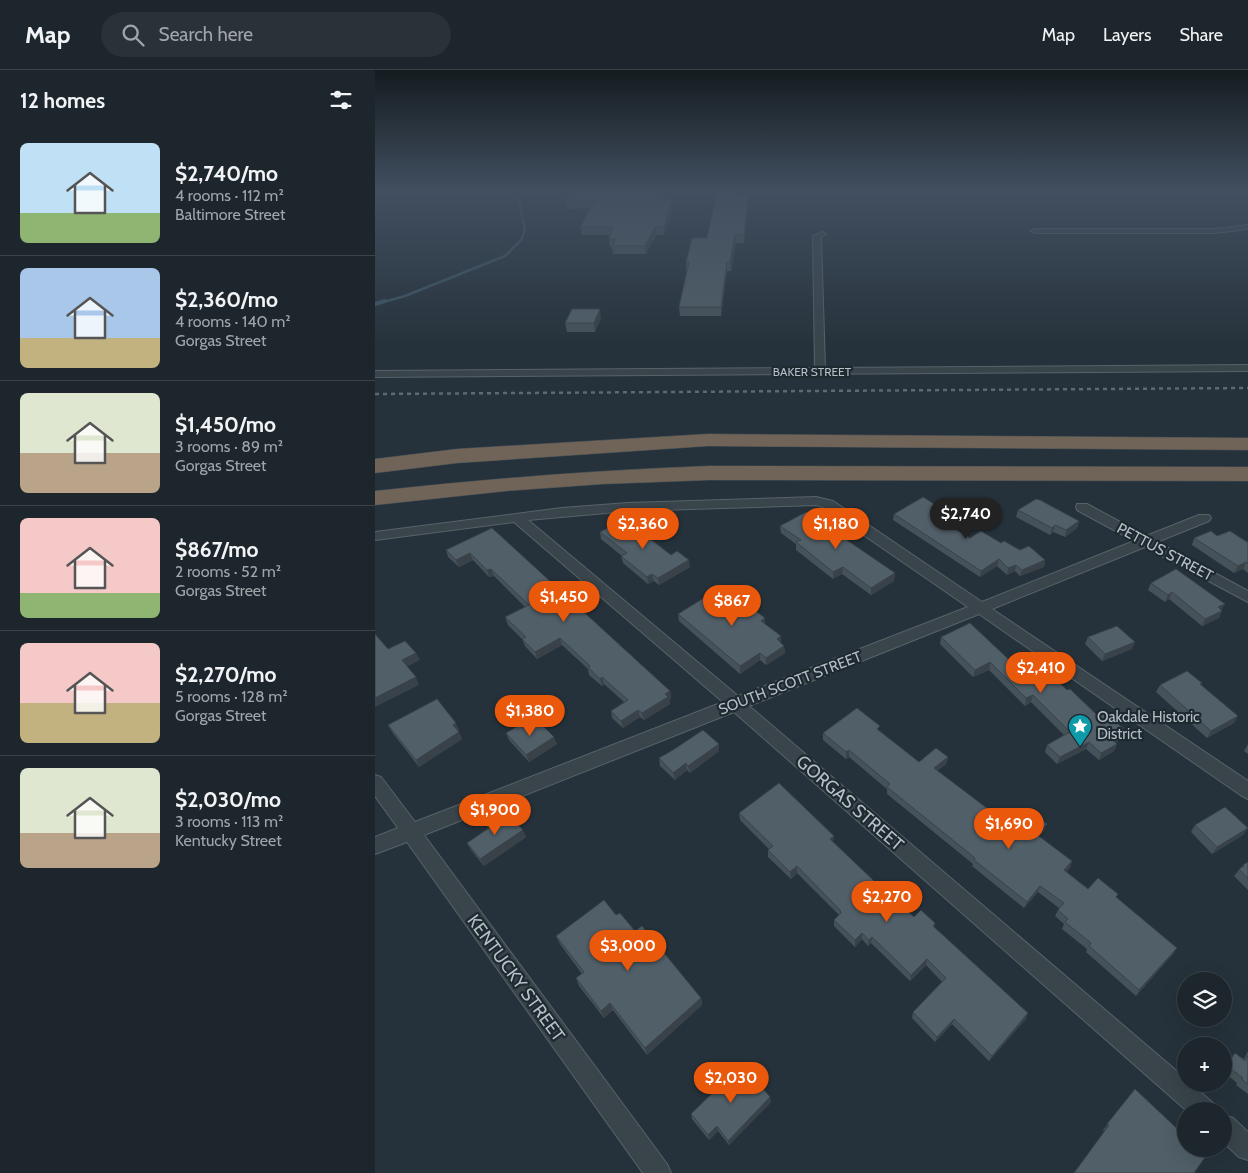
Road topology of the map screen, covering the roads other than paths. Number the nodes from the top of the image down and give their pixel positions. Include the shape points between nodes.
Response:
1 (817, 241) edge
2 (1248, 368) edge
3 (820, 371) junction
4 (375, 374) edge
5 (1248, 439) edge
6 (1215, 444) junction
7 (1248, 444) edge
8 (375, 466) edge
9 (1242, 475) edge
10 (375, 498) edge
11 (1082, 507) dead end
12 (516, 517) junction
13 (1204, 518) dead end
14 (375, 536) edge
15 (1148, 542) junction
16 (1248, 597) edge
17 (980, 608) junction
18 (736, 704) junction
19 (375, 782) edge
20 (1248, 791) edge
21 (410, 832) junction
22 (375, 846) edge
23 (1195, 1102) edge
24 (1232, 1134) edge
25 (1248, 1148) edge
26 (658, 1173) edge

1 - 3 street
2 - 3 street, BAKER STREET
3 - 4 street, BAKER STREET
5 - 6 highway
6 - 7 highway
6 - 8 highway via 708,440 467,456
9 - 10 highway via 700,474 506,484
11 - 15 street, PETTUS STREET
12 - 14 street
12 - 17 street via 628,507 816,501 828,504
12 - 18 street, GORGAS STREET
13 - 15 street, SOUTH SCOTT STREET
15 - 16 street, PETTUS STREET
15 - 17 street, SOUTH SCOTT STREET
17 - 18 street, SOUTH SCOTT STREET
17 - 20 street
18 - 21 street, SOUTH SCOTT STREET
18 - 23 street, GORGAS STREET
19 - 21 street, KENTUCKY STREET
21 - 22 street, SOUTH SCOTT STREET
21 - 26 street, KENTUCKY STREET
24 - 25 street

